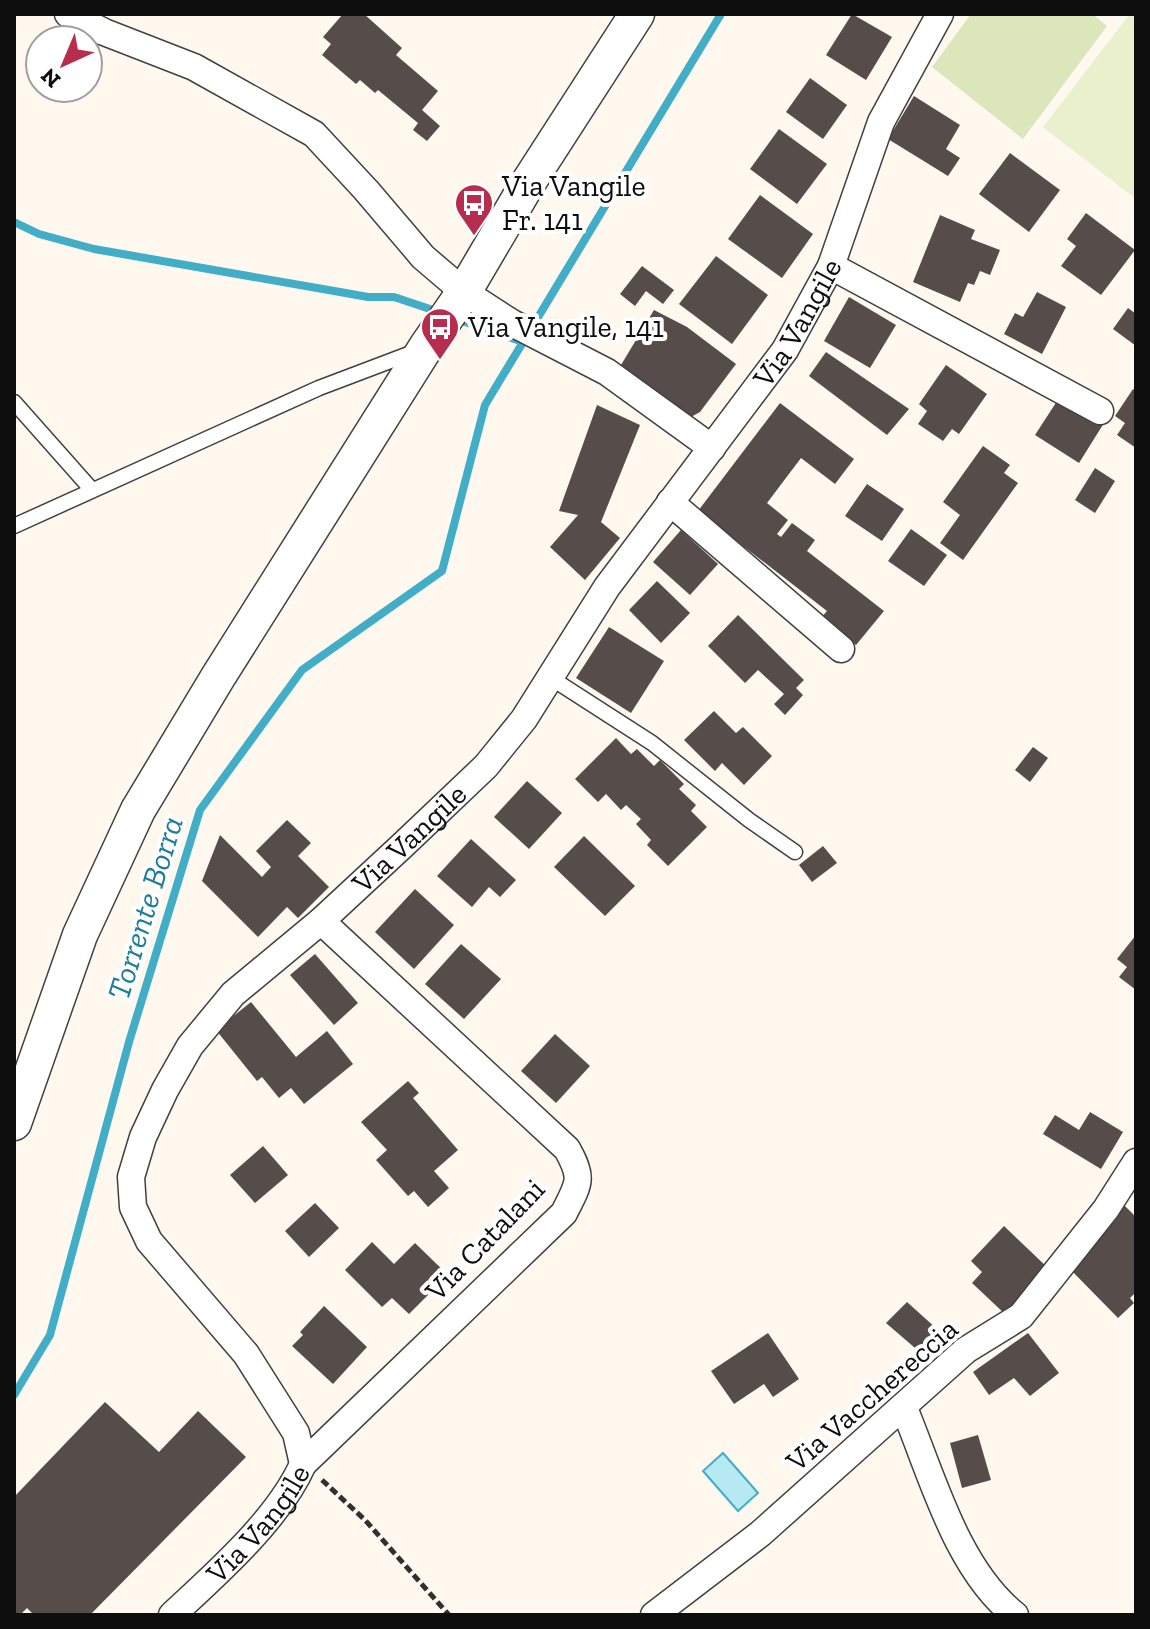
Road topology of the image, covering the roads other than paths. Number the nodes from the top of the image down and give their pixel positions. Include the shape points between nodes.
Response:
1 (68, 14) edge
2 (637, 14) edge
3 (940, 14) edge
4 (831, 266) junction
5 (464, 292) junction
6 (426, 347) junction
7 (14, 402) edge
8 (1100, 411) dead end
9 (712, 448) junction
10 (92, 490) junction
11 (670, 502) junction
12 (14, 526) edge
13 (841, 649) dead end
14 (551, 678) junction
15 (795, 852) dead end
16 (321, 921) junction
17 (14, 1123) edge
18 (1136, 1162) edge
19 (904, 1408) junction
20 (303, 1464) junction
21 (220, 1570) junction
22 (172, 1615) edge
23 (191, 1615) edge
24 (654, 1615) edge
25 (1015, 1615) edge

1 - 5 street via 194,67 314,134 423,257
2 - 5 street
3 - 4 street, Via Vangile via 881,122
4 - 8 street
4 - 9 street, Via Vangile via 785,350
5 - 6 street
5 - 9 street via 607,372
6 - 10 lane via 319,388
6 - 17 street via 138,810 80,935
7 - 10 lane
9 - 11 street, Via Vangile
10 - 12 lane
11 - 13 street
11 - 14 street, Via Vangile via 607,587
14 - 15 lane via 652,743
14 - 16 street, Via Vangile via 486,766
16 - 20 street, Via Vangile via 233,994 190,1046 143,1137 131,1177 133,1207 149,1241 246,1354 296,1433
16 - 20 street, Via Catalani via 567,1149 578,1168 578,1185 564,1213
18 - 19 street, Via Vacchereccia via 1106,1209 1021,1316 966,1350
19 - 24 street, Via Vacchereccia via 760,1534
19 - 25 street via 959,1544 997,1601
20 - 21 street, Via Vangile via 282,1501
21 - 22 street, Via Vangile
21 - 23 street

